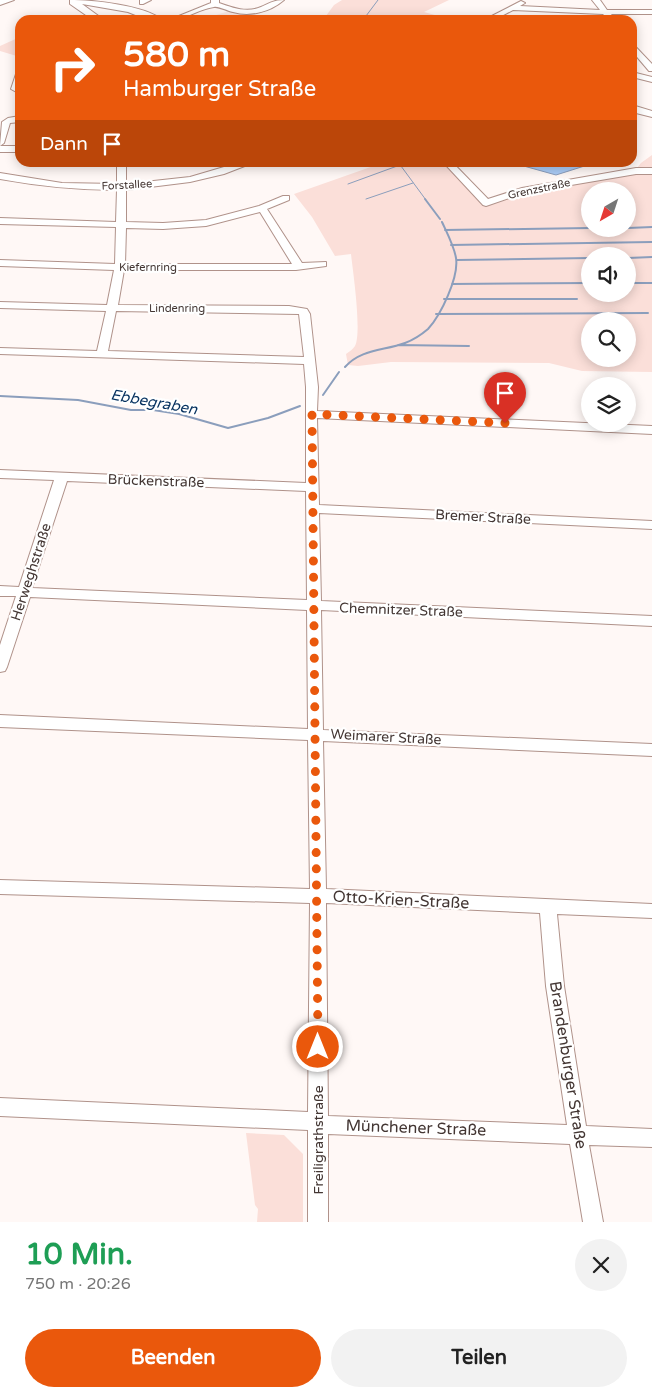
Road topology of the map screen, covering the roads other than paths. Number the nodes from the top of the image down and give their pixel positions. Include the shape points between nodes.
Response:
1 (8, 0) edge
2 (71, 0) edge
3 (76, 0) edge
4 (280, 0) edge
5 (526, 0) edge
6 (596, 0) edge
7 (0, 2) edge
8 (215, 2) edge
9 (515, 4) edge
10 (227, 8) junction
11 (589, 12) junction
12 (652, 12) edge
13 (606, 13) junction
14 (92, 15) edge
15 (144, 15) edge
16 (185, 15) edge
17 (209, 15) edge
18 (496, 15) edge
19 (591, 15) edge
20 (637, 55) edge
21 (652, 69) edge
22 (637, 76) edge
23 (652, 80) edge
24 (637, 110) edge
25 (652, 114) edge
26 (15, 120) edge
27 (0, 143) edge
28 (0, 148) edge
29 (15, 149) edge
30 (122, 167) edge
31 (235, 167) edge
32 (452, 167) edge
33 (652, 171) edge
34 (0, 176) edge
35 (123, 186) junction
36 (286, 198) dead end
37 (262, 208) junction
38 (0, 221) edge
39 (122, 225) junction
40 (0, 263) edge
41 (322, 264) dead end
42 (296, 266) junction
43 (120, 267) junction
44 (0, 305) edge
45 (112, 308) junction
46 (0, 351) edge
47 (102, 355) junction
48 (309, 361) junction
49 (312, 398) joint
50 (312, 414) junction
51 (652, 433) edge
52 (0, 474) edge
53 (62, 476) junction
54 (312, 487) junction
55 (313, 509) junction
56 (652, 524) edge
57 (0, 591) edge
58 (24, 592) junction
59 (315, 606) junction
60 (652, 621) edge
61 (0, 667) edge
62 (0, 721) edge
63 (316, 734) junction
64 (652, 750) edge
65 (0, 887) edge
66 (318, 896) junction
67 (548, 907) junction
68 (652, 911) edge
69 (0, 1108) edge
70 (318, 1123) junction
71 (579, 1134) junction
72 (652, 1138) edge
73 (318, 1222) edge
74 (593, 1222) edge

1 - 7 main road
2 - 14 main road
3 - 15 main road
4 - 10 street via 256,13
5 - 9 street
6 - 13 street
8 - 10 street
8 - 16 street
9 - 11 street
9 - 18 street
10 - 17 street
11 - 13 street
11 - 19 street
12 - 13 street
20 - 21 street
22 - 23 street
24 - 25 main road
26 - 27 street via 6,122
28 - 29 street
30 - 35 street
31 - 35 street, Forstallee via 200,178
32 - 33 street, Grenzstraße via 486,203 527,190
34 - 35 street, Forstallee via 50,185
35 - 39 street
36 - 37 street
37 - 39 street via 197,224
37 - 42 street via 285,242
38 - 39 street
39 - 43 street
40 - 43 street, Kiefernring
41 - 42 street, Kiefernring
42 - 43 street, Kiefernring
43 - 45 street
44 - 45 street, Lindenring
45 - 47 street
45 - 48 street, Lindenring via 303,311
46 - 47 street
47 - 48 street
48 - 49 street, Lindenring
49 - 50 street, Freiligrathstraße
50 - 51 street
50 - 54 street, Freiligrathstraße
52 - 53 street, Brückenstraße
53 - 54 street, Brückenstraße
53 - 58 street, Herweghstraße
54 - 55 street, Freiligrathstraße
55 - 56 street, Bremer Straße
55 - 59 street, Freiligrathstraße
57 - 58 street, Chemnitzer Straße
58 - 59 street, Chemnitzer Straße
58 - 61 street, Herweghstraße
59 - 60 street, Chemnitzer Straße
59 - 63 street, Freiligrathstraße
62 - 63 street, Weimarer Straße
63 - 64 street, Weimarer Straße
63 - 66 street, Freiligrathstraße
65 - 66 street, Otto-Krien-Straße
66 - 67 street, Otto-Krien-Straße
66 - 70 street, Freiligrathstraße
67 - 68 street, Otto-Krien-Straße
67 - 71 street, Brandenburger Straße via 558,1016
69 - 70 street, Münchener Straße
70 - 71 street, Münchener Straße
70 - 73 street, Freiligrathstraße
71 - 72 street, Münchener Straße
71 - 74 street, Brandenburger Straße

